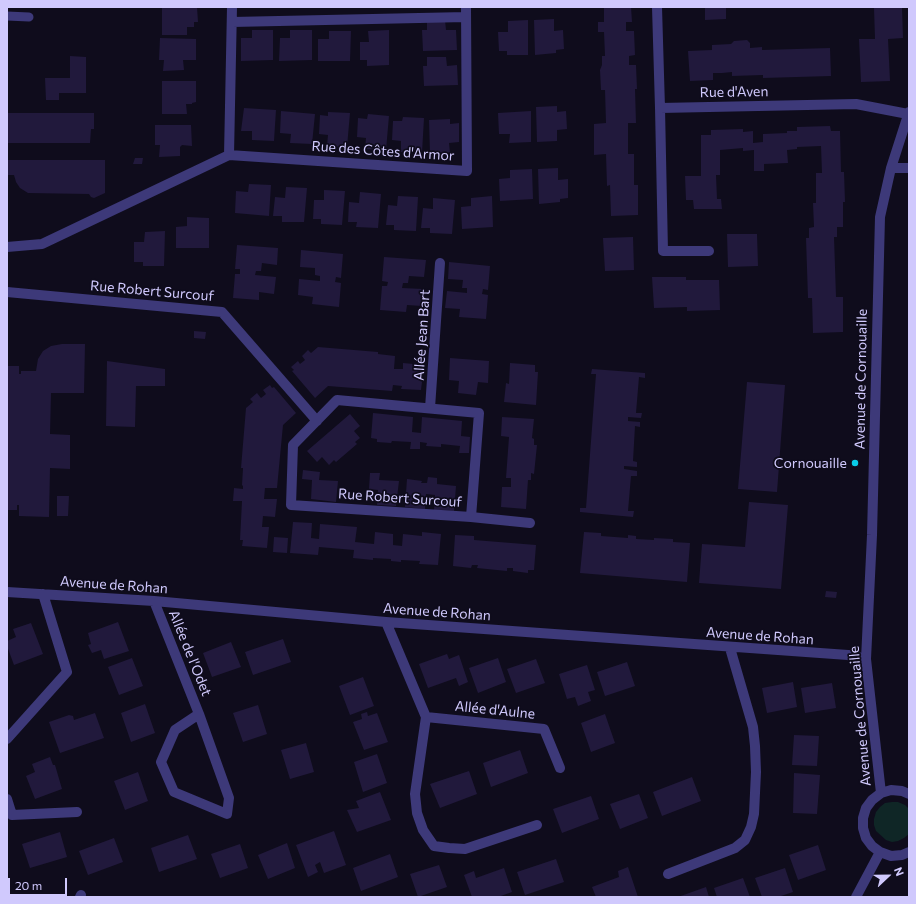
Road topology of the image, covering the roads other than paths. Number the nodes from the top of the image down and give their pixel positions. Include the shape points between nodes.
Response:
1 (232, 7) edge
2 (657, 7) edge
3 (466, 12) edge
4 (7, 16) edge
5 (29, 16) dead end
6 (232, 22) junction
7 (660, 108) junction
8 (909, 113) edge
9 (229, 155) junction
10 (891, 168) junction
11 (909, 168) edge
12 (7, 247) edge
13 (709, 251) dead end
14 (440, 263) dead end
15 (7, 292) edge
16 (430, 408) junction
17 (317, 421) junction
18 (471, 517) junction
19 (530, 523) dead end
20 (7, 592) edge
21 (43, 594) junction
22 (154, 602) junction
23 (386, 622) junction
24 (730, 648) junction
25 (866, 659) junction
26 (199, 714) junction
27 (426, 717) junction
28 (7, 739) edge
29 (560, 768) dead end
30 (881, 793) junction
31 (909, 794) edge
32 (7, 799) edge
33 (77, 812) dead end
34 (537, 825) dead end
35 (880, 852) junction
36 (908, 853) edge
37 (668, 874) dead end
38 (856, 897) edge

1 - 6 street
2 - 7 street
3 - 6 street
3 - 9 street, Rue des Côtes d'Armor via 467,171
4 - 5 lane
6 - 9 street
7 - 8 street, Rue d'Aven via 856,104
7 - 13 street via 663,252
8 - 10 street, Avenue de Cornouaille
9 - 12 street, Rue des Côtes d'Armor via 42,244
10 - 11 street
10 - 25 street, Avenue de Cornouaille via 880,217 872,535
14 - 16 street, Allée Jean Bart
15 - 17 street, Rue Robert Surcouf via 222,312
16 - 17 street, Rue Robert Surcouf via 337,400
16 - 18 street, Rue Robert Surcouf via 479,413
17 - 18 street, Rue Robert Surcouf via 293,445 291,505
18 - 19 street
20 - 21 street, Avenue de Rohan
21 - 22 street, Avenue de Rohan
21 - 28 street via 67,672
22 - 23 street, Avenue de Rohan
22 - 26 street, Allée de l'Odet
23 - 24 street, Avenue de Rohan
23 - 27 street
24 - 25 street, Avenue de Rohan via 848,655
24 - 37 street via 753,727 756,772 751,827 745,840 735,848
25 - 30 street, Avenue de Cornouaille
26 - 26 street, Allée de l'Odet via 175,730 161,762 174,792 227,814 229,798
27 - 29 street, Allée d'Aulne via 544,729
27 - 34 street via 414,794 423,830 434,846 465,849
30 - 31 street via 891,790
30 - 35 street via 866,808 863,818 866,838
32 - 33 street via 12,815
35 - 36 street via 891,856
35 - 38 street

